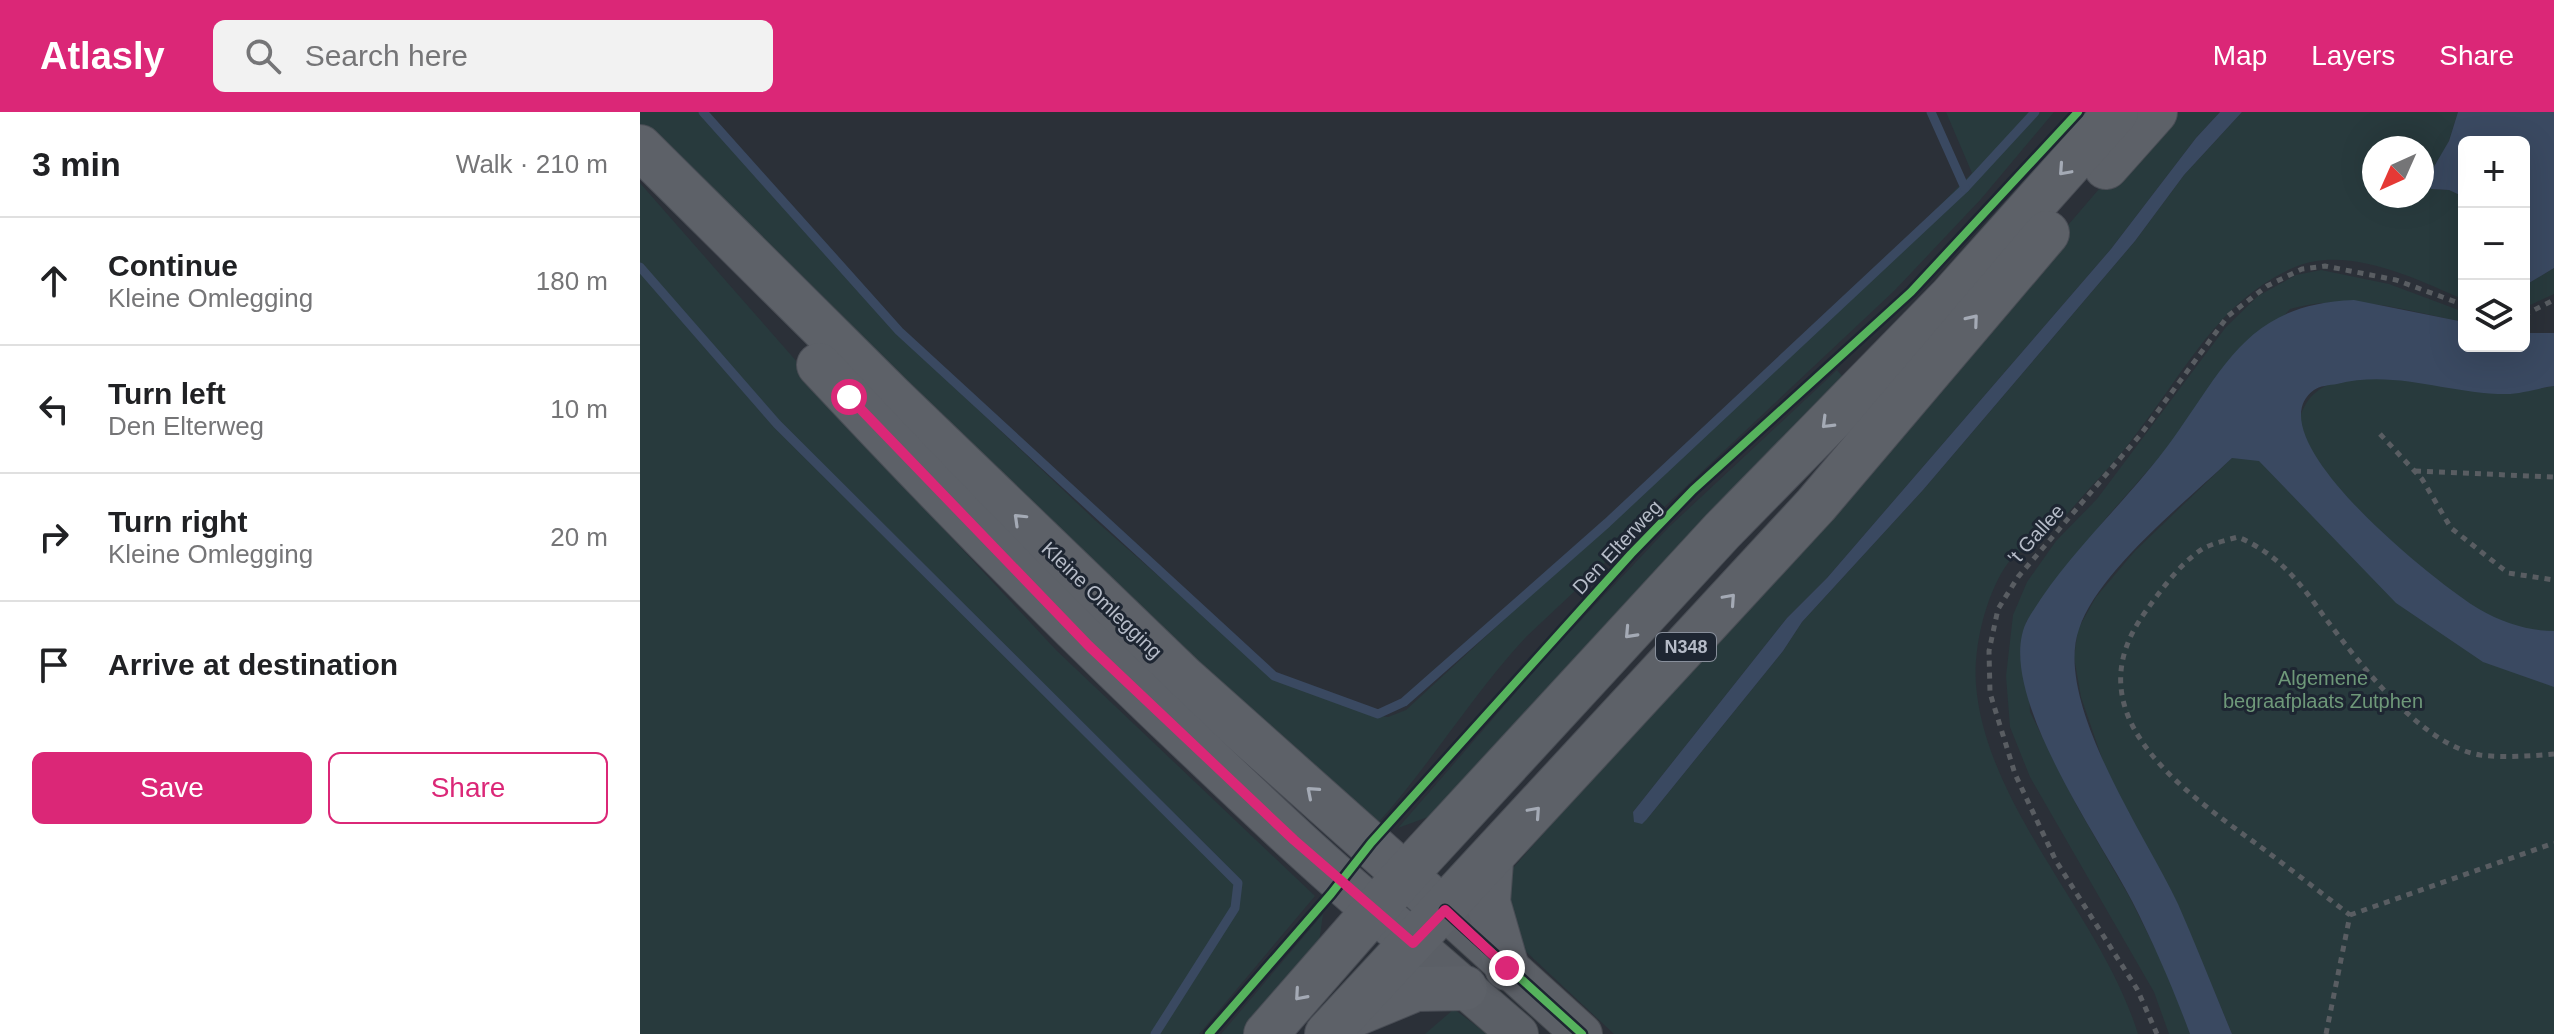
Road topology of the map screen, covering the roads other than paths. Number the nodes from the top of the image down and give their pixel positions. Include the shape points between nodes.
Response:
1 (2116, 112) edge
2 (2155, 112) edge
3 (640, 147) edge
4 (640, 154) edge
5 (1451, 826) junction
6 (1371, 843) junction
7 (1491, 861) junction
8 (1320, 862) junction
9 (1405, 875) junction
10 (1374, 910) junction
11 (1445, 910) junction
12 (1413, 943) junction
13 (1334, 956) junction
14 (1507, 968) junction
15 (1465, 988) junction
16 (1332, 1029) edge
17 (1266, 1034) edge
18 (1518, 1034) edge
19 (1582, 1034) edge

1 -> 5 main road, N348 via 1951,297 1722,531
7 -> 2 main road, N348 via 1816,505
6 -> 3 main road, Kleine Omlegging via 1185,679
4 - 8 main road, Kleine Omlegging via 683,213 771,313 947,502 1089,646
5 - 6 main road via 1425,836
5 - 9 main road, N348
6 - 9 main road, Kleine Omlegging
7 - 11 main road, N348
7 - 14 main road via 1488,902
8 - 10 main road, Kleine Omlegging
8 - 13 main road via 1331,894
9 - 10 main road, N348
9 - 11 main road, Kleine Omlegging
10 - 12 main road, Kleine Omlegging
10 - 13 main road, N348
11 - 12 main road, N348
11 - 14 street, Kleine Omlegging
12 - 15 street, Kleine Omlegging
12 - 16 main road, N348
13 -> 17 main road, N348
14 - 19 street, Kleine Omlegging
15 - 16 main road via 1416,989
15 - 18 street, Kleine Omlegging

